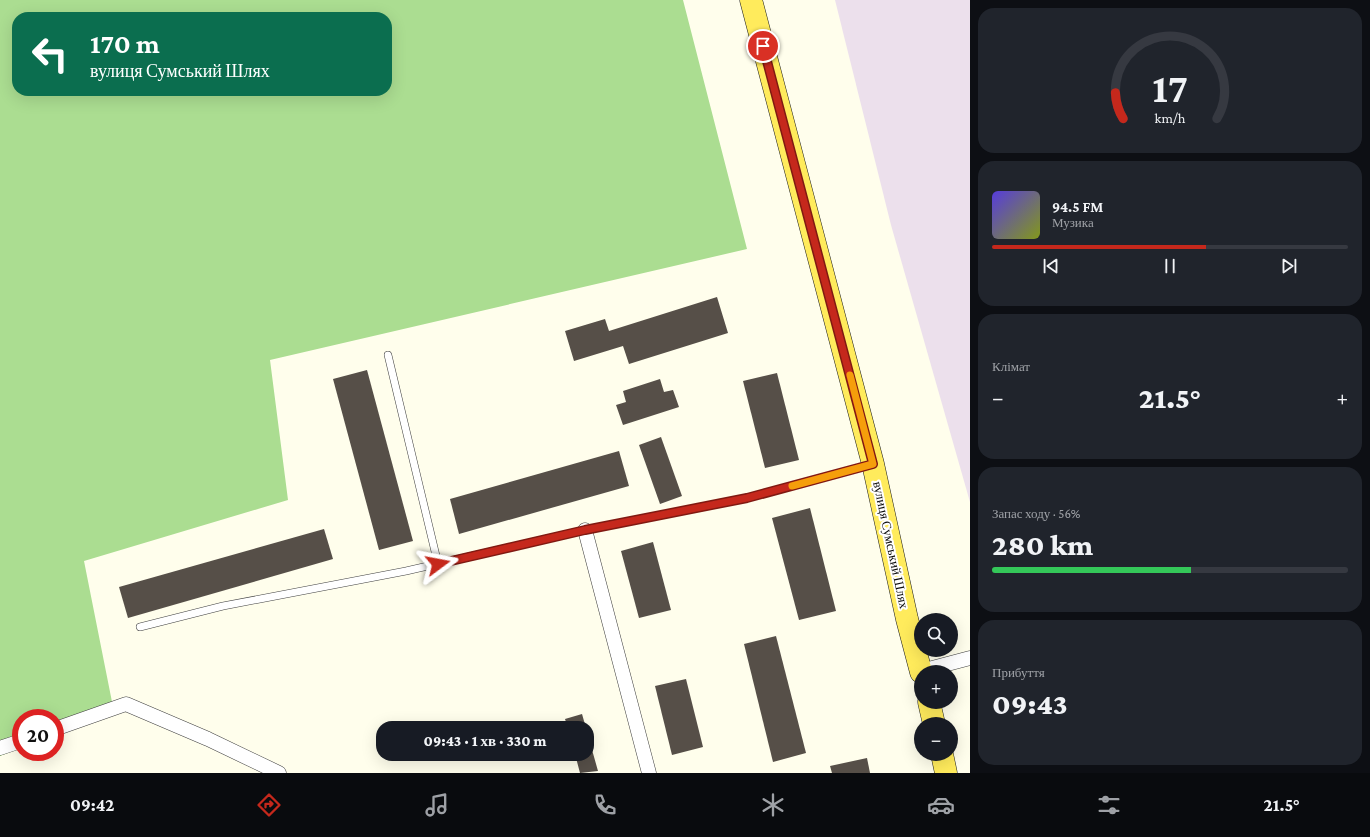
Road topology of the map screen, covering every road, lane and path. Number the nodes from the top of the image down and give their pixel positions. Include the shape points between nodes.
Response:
1 (751, 0) edge
2 (388, 355) dead end
3 (873, 464) junction
4 (585, 530) junction
5 (438, 564) junction
6 (140, 627) dead end
7 (970, 658) edge
8 (919, 665) edge
9 (944, 665) edge
10 (64, 726) edge
11 (12, 744) edge
12 (0, 748) edge
13 (943, 761) edge
14 (279, 773) edge
15 (649, 773) edge
16 (946, 773) edge

1 - 3 main road, вулиця Сумський Шлях
2 - 5 lane
3 - 4 lane via 747,498
3 - 8 main road, вулиця Сумський Шлях
4 - 5 lane
4 - 15 street
5 - 6 lane via 223,606
7 - 9 street
10 - 14 street via 126,704
11 - 12 street
13 - 16 main road

